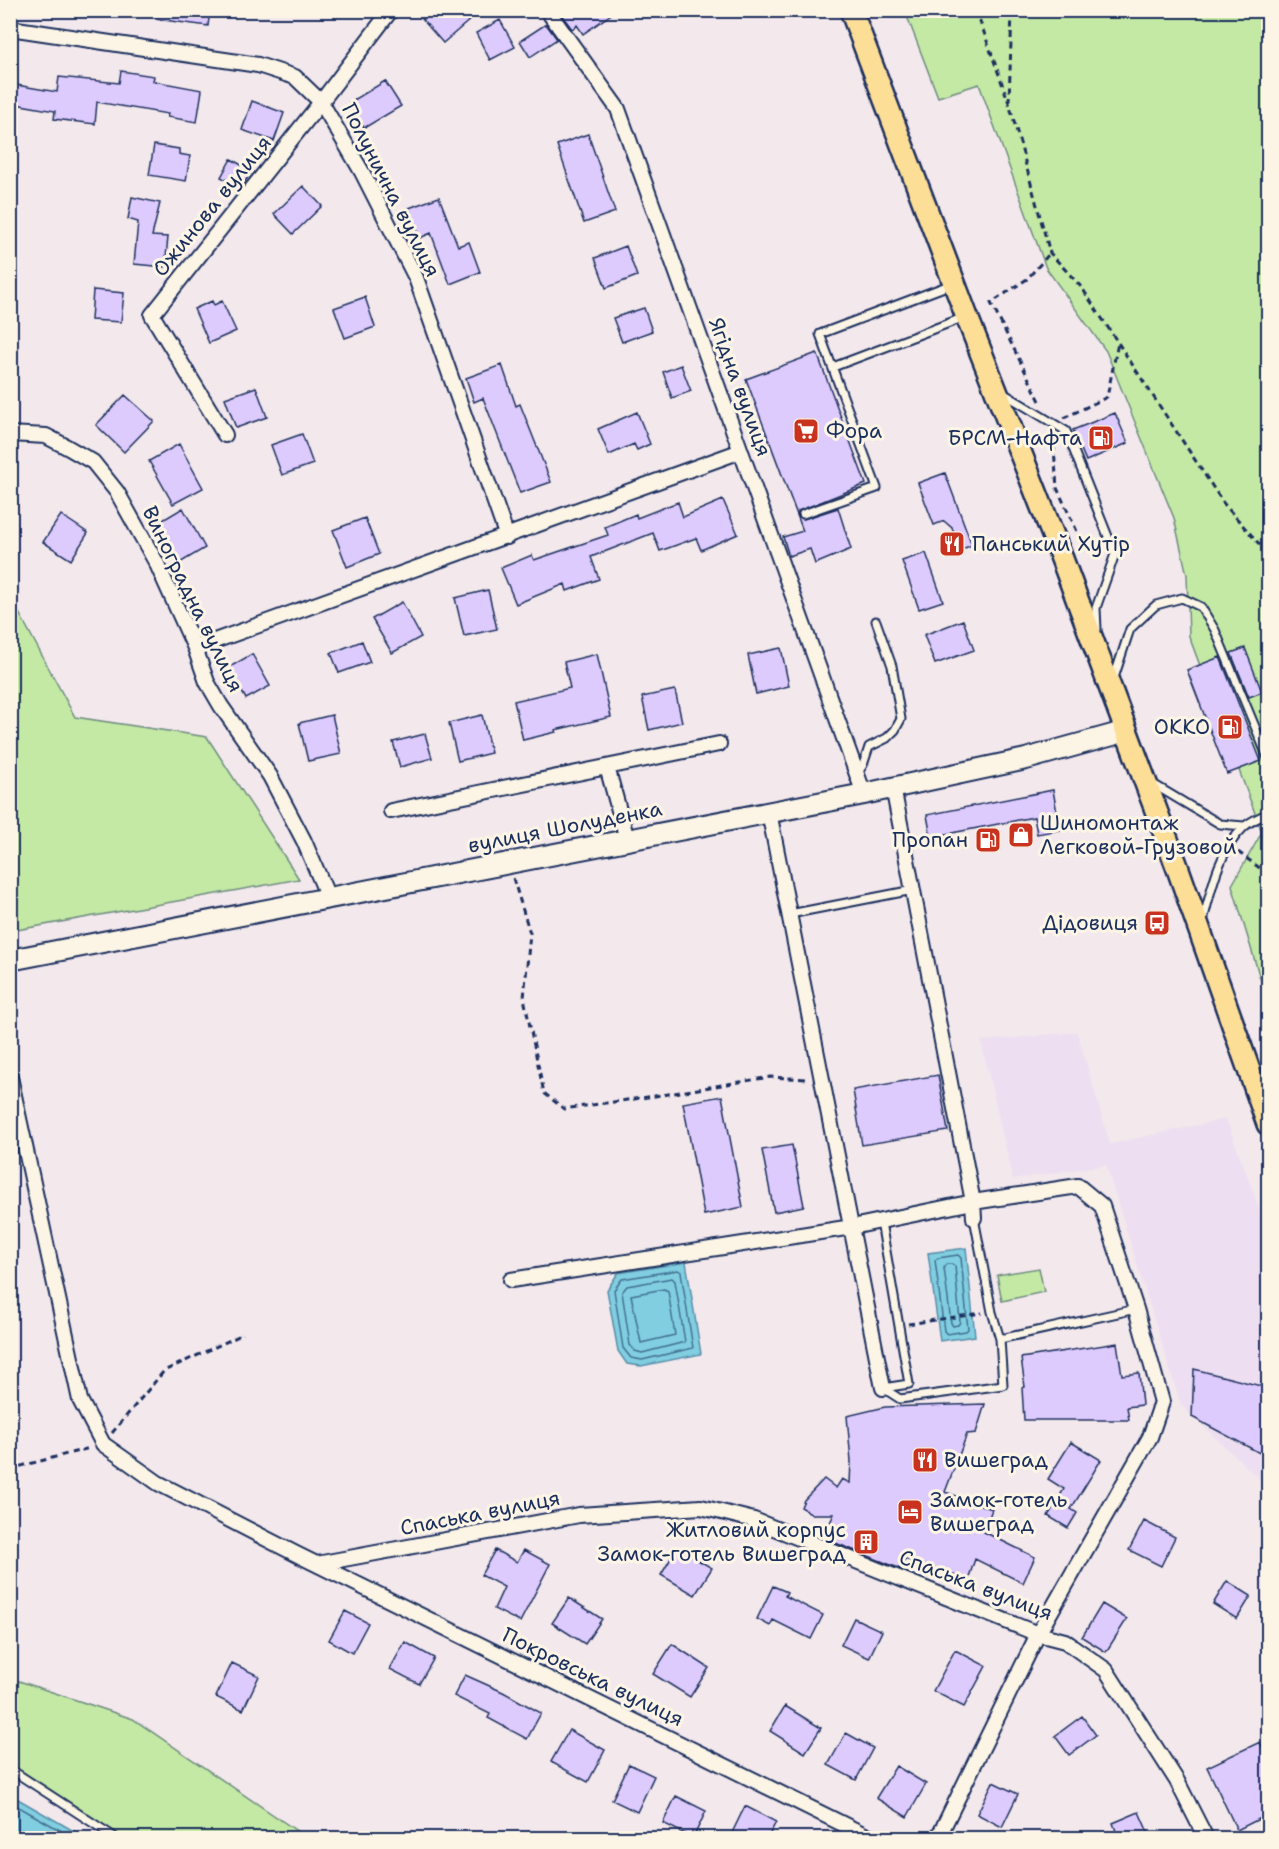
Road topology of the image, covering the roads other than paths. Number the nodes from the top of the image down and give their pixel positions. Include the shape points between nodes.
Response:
1 (391, 10) edge
2 (547, 10) edge
3 (845, 10) edge
4 (851, 10) edge
5 (10, 28) edge
6 (864, 43) junction
7 (321, 102) junction
8 (954, 283) junction
9 (967, 317) junction
10 (833, 367) junction
11 (995, 388) junction
12 (10, 435) edge
13 (225, 435) dead end
14 (741, 451) junction
15 (803, 514) dead end
16 (507, 537) junction
17 (876, 621) dead end
18 (195, 648) junction
19 (1097, 655) junction
20 (1110, 689) junction
21 (1126, 731) junction
22 (719, 744) dead end
23 (1269, 758) edge
24 (607, 767) junction
25 (857, 774) junction
26 (1143, 778) junction
27 (893, 787) junction
28 (864, 794) junction
29 (391, 811) dead end
30 (769, 812) junction
31 (1269, 813) edge
32 (1244, 826) junction
33 (627, 839) junction
34 (913, 890) junction
35 (328, 897) junction
36 (790, 914) junction
37 (1200, 933) junction
38 (10, 960) edge
39 (10, 1077) edge
40 (1264, 1100) edge
41 (1269, 1124) edge
42 (973, 1202) junction
43 (974, 1218) joint
44 (881, 1222) junction
45 (852, 1227) junction
46 (511, 1280) dead end
47 (1136, 1309) junction
48 (1000, 1339) junction
49 (883, 1388) junction
50 (317, 1564) junction
51 (1038, 1634) junction
52 (10, 1769) edge
53 (116, 1839) edge
54 (871, 1839) edge
55 (938, 1839) edge
56 (1206, 1839) edge

1 - 7 street, Ожинова вулиця
2 - 14 street, Ягідна вулиця via 618,109
3 - 6 main road
4 - 6 main road
5 - 7 street, Полунична вулиця via 258,65 295,77
6 - 8 main road
7 - 13 street, Ожинова вулиця via 152,315
7 - 16 street, Полунична вулиця via 416,278
8 - 9 main road
8 - 10 lane via 820,334
9 - 10 lane
9 - 11 main road
10 - 15 lane via 877,488
11 - 19 main road
11 - 19 lane via 1066,432 1114,554 1096,608
12 - 18 street, Виноградна вулиця via 46,436 93,462 123,502 157,564
14 - 16 street
14 - 25 street, Ягідна вулиця
16 - 18 street
17 - 25 lane via 892,666 901,719 887,738 869,747
18 - 35 street, Виноградна вулиця via 221,706 270,776
19 - 20 main road
20 - 21 main road
20 - 23 lane via 1130,629 1156,605 1182,598 1201,607 1215,630
21 - 26 main road
21 - 27 main road, вулиця Шолуденка via 1026,759
22 - 24 street
24 - 29 street
24 - 33 street
25 - 28 street, Ягідна вулиця
26 - 32 lane via 1220,824
26 - 37 main road
27 - 28 main road, вулиця Шолуденка
27 - 34 street
28 - 30 main road, вулиця Шолуденка
30 - 33 main road, вулиця Шолуденка
30 - 36 street
31 - 32 lane
32 - 37 lane via 1214,878
33 - 35 main road, вулиця Шолуденка
34 - 36 lane
34 - 42 street
35 - 38 main road, вулиця Шолуденка
36 - 45 street
37 - 40 main road
39 - 50 street, Покровська вулиця via 80,1400 103,1444 158,1483
40 - 41 main road
42 - 43 street
42 - 44 street
42 - 47 street via 1078,1186 1102,1206
43 - 48 lane
44 - 45 street
44 - 49 lane via 909,1384
45 - 46 street
45 - 49 street
47 - 48 lane
47 - 51 street via 1162,1402 1150,1437
48 - 49 lane via 1003,1385 900,1399
50 - 51 street, Спаська вулиця via 579,1515 701,1507 754,1520
50 - 54 street, Покровська вулиця
51 - 55 street
51 - 56 street, Спаська вулиця via 1065,1641 1106,1670 1177,1781
52 - 53 lane

